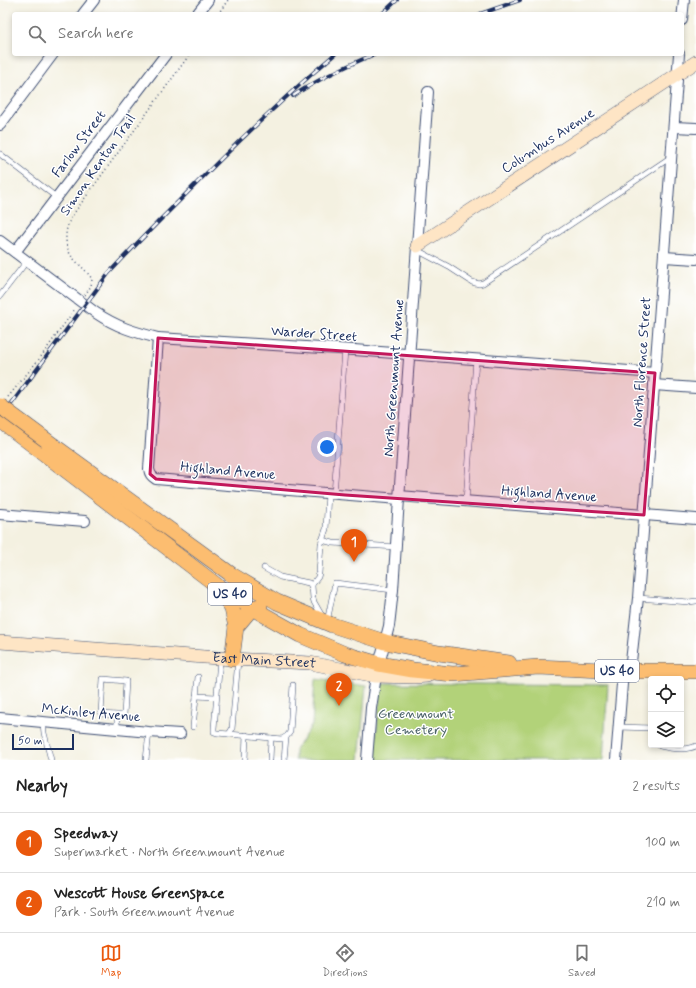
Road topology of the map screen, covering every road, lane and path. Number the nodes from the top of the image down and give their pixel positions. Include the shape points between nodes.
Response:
1 (94, 0) edge
2 (208, 0) edge
3 (228, 0) edge
4 (684, 0) edge
5 (85, 12) edge
6 (199, 12) edge
7 (219, 12) edge
8 (683, 12) edge
9 (52, 56) edge
10 (164, 56) edge
11 (189, 56) edge
12 (679, 56) edge
13 (696, 62) edge
14 (678, 74) junction
15 (428, 92) dead end
16 (0, 125) edge
17 (674, 127) junction
18 (696, 128) edge
19 (0, 154) edge
20 (671, 156) junction
21 (56, 197) junction
22 (0, 241) edge
23 (417, 248) junction
24 (15, 252) junction
25 (664, 257) junction
26 (696, 259) edge
27 (27, 261) junction
28 (0, 296) edge
29 (81, 301) junction
30 (158, 338) junction
31 (345, 350) junction
32 (409, 354) junction
33 (476, 359) junction
34 (655, 372) junction
35 (654, 385) junction
36 (696, 388) edge
37 (2, 403) edge
38 (0, 420) edge
39 (42, 445) junction
40 (331, 494) junction
41 (399, 498) junction
42 (466, 501) junction
43 (0, 514) edge
44 (644, 515) junction
45 (696, 519) edge
46 (85, 521) dead end
47 (322, 540) junction
48 (396, 547) junction
49 (264, 568) dead end
50 (311, 586) junction
51 (219, 587) junction
52 (393, 590) junction
53 (638, 598) junction
54 (696, 601) edge
55 (277, 602) junction
56 (252, 608) junction
57 (326, 623) junction
58 (236, 627) junction
59 (0, 642) edge
60 (385, 642) junction
61 (230, 659) junction
62 (538, 667) junction
63 (378, 670) junction
64 (627, 671) junction
65 (696, 671) edge
66 (198, 677) dead end
67 (293, 685) dead end
68 (196, 696) junction
69 (216, 697) junction
70 (117, 715) junction
71 (0, 718) edge
72 (43, 723) junction
73 (193, 727) dead end
74 (619, 727) junction
75 (648, 728) edge
76 (117, 729) junction
77 (149, 732) junction
78 (180, 734) dead end
79 (229, 734) junction
80 (246, 735) junction
81 (286, 737) junction
82 (271, 738) junction
83 (696, 746) edge
84 (667, 748) edge
85 (51, 760) edge
86 (146, 760) edge
87 (245, 760) edge
88 (270, 760) edge
89 (284, 760) edge
90 (367, 760) edge
91 (616, 760) edge

1 - 5 street
2 - 6 street
3 - 7 path
4 - 8 street
9 - 16 street
10 - 21 street, Farlow Street
11 - 29 path, Simon Kenton Trail via 69,223 67,245 72,257 92,279 91,286
12 - 14 street, North Florence Street
13 - 14 main road, Columbus Avenue
14 - 17 street, North Florence Street
14 - 23 main road, Columbus Avenue
15 - 23 street, North Greenmount Avenue
17 - 18 street
17 - 20 street, North Florence Street
19 - 21 lane
20 - 23 lane via 483,283 472,282
20 - 25 street, North Florence Street
21 - 24 street, Farlow Street
22 - 24 street, Warder Street
23 - 32 street, North Greenmount Avenue
24 - 27 street, Warder Street
25 - 26 street
25 - 34 street, North Florence Street
27 - 28 lane
27 - 29 street, Warder Street
29 - 30 street, Warder Street via 116,325
29 - 37 path, Simon Kenton Trail via 40,358
30 - 31 street, Warder Street
30 - 40 street, Highland Avenue via 149,469 152,477
31 - 32 street, Warder Street
31 - 40 lane
32 - 33 street, Warder Street
32 - 41 street, North Greenmount Avenue
33 - 34 street, Warder Street
33 - 42 lane
34 - 35 street, North Florence Street
35 - 36 street
35 - 44 street, North Florence Street
37 - 39 main road, US 40, bridge
38 - 39 main road, US 40
39 - 51 main road, US 40
39 - 55 main road, US 40 via 232,575
40 - 41 street, Highland Avenue
40 - 47 lane
41 - 42 street, Highland Avenue
41 - 48 street, North Greenmount Avenue
42 - 44 street, Highland Avenue
43 - 46 street
44 - 45 street, Highland Avenue
44 - 53 street, North Florence Street
47 - 48 lane
47 - 50 lane via 318,577
48 - 52 street, North Greenmount Avenue
49 - 50 lane via 280,577
50 - 57 lane via 314,602
51 - 56 main road, US 40
51 - 58 main road via 232,609
52 - 57 lane via 335,584
52 - 60 street, North Greenmount Avenue
53 - 54 lane
53 - 64 street, North Florence Street
55 - 56 main road
55 - 57 main road, US 40
56 - 58 main road
56 - 63 main road, US 40 via 300,635
57 - 60 main road, US 40
58 - 61 main road
59 - 61 main road, East Main Street
60 - 62 main road, US 40 via 439,653
60 - 63 street, North Greenmount Avenue
61 - 63 main road, East Main Street
61 - 69 lane
61 - 79 lane via 232,729
62 - 63 main road, US 40 via 453,674
62 - 64 main road, US 40
63 - 90 street, North Greenmount Avenue via 371,708
64 - 65 main road, US 40
64 - 74 street, North Florence Street
66 - 68 lane
67 - 81 lane via 290,732
68 - 69 lane
68 - 73 lane
69 - 79 lane via 214,732
70 - 70 lane via 124,715 126,681 103,679 101,714
70 - 76 lane
71 - 72 street, McKinley Avenue
72 - 76 street, McKinley Avenue
72 - 85 lane
74 - 75 lane
74 - 91 street, North Florence Street
76 - 77 street, McKinley Avenue
77 - 78 street, McKinley Avenue
77 - 86 lane
79 - 80 lane
80 - 82 lane
80 - 87 lane
81 - 82 lane
81 - 89 lane
82 - 88 lane
83 - 84 lane via 690,749

